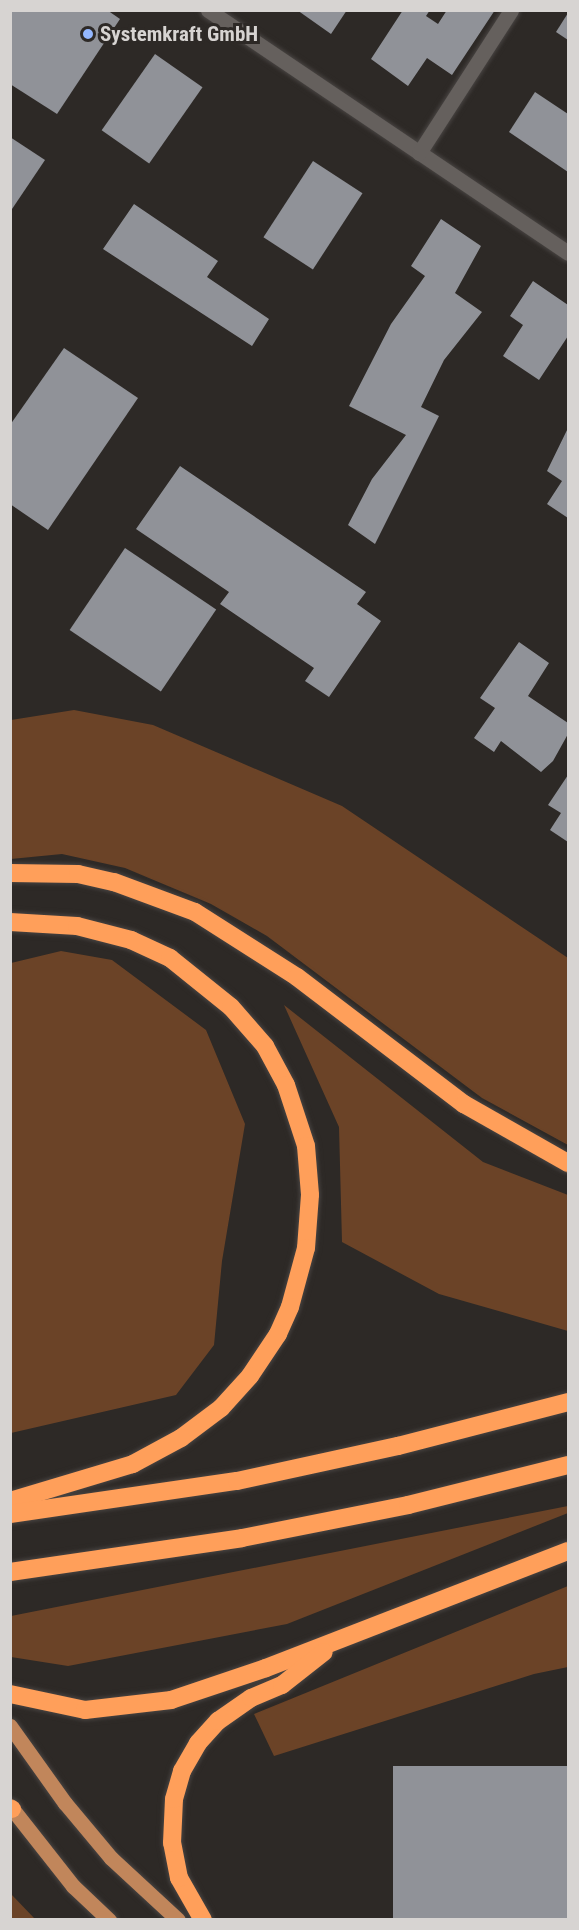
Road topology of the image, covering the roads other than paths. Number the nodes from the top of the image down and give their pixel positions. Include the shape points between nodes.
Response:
1 (208, 10) edge
2 (512, 10) edge
3 (419, 153) junction
4 (568, 253) edge
5 (10, 873) edge
6 (10, 921) edge
7 (568, 1163) edge
8 (568, 1402) edge
9 (568, 1465) edge
10 (10, 1500) edge
11 (10, 1514) edge
12 (568, 1551) edge
13 (10, 1572) edge
14 (337, 1641) junction
15 (10, 1694) edge
16 (10, 1726) edge
17 (11, 1808) edge
18 (109, 1920) edge
19 (178, 1920) edge
20 (203, 1920) edge

1 - 3 street
2 - 3 street
3 - 4 street
5 - 7 highway via 78,874 114,882 195,912 297,977 464,1104
6 - 10 highway via 77,926 131,940 170,958 231,1007 265,1046 290,1094 306,1146 310,1195 306,1248 290,1307 278,1334 250,1376 221,1408 181,1438 133,1464
8 - 11 highway via 398,1446 237,1480
9 - 13 highway via 408,1505 242,1538
12 - 14 highway
14 - 15 highway via 197,1693 141,1706 85,1710
14 - 20 highway via 282,1685 251,1698 218,1720 198,1743 182,1771 172,1815 175,1860 179,1878
16 - 19 main road via 65,1803 111,1858
17 - 18 main road via 73,1886

